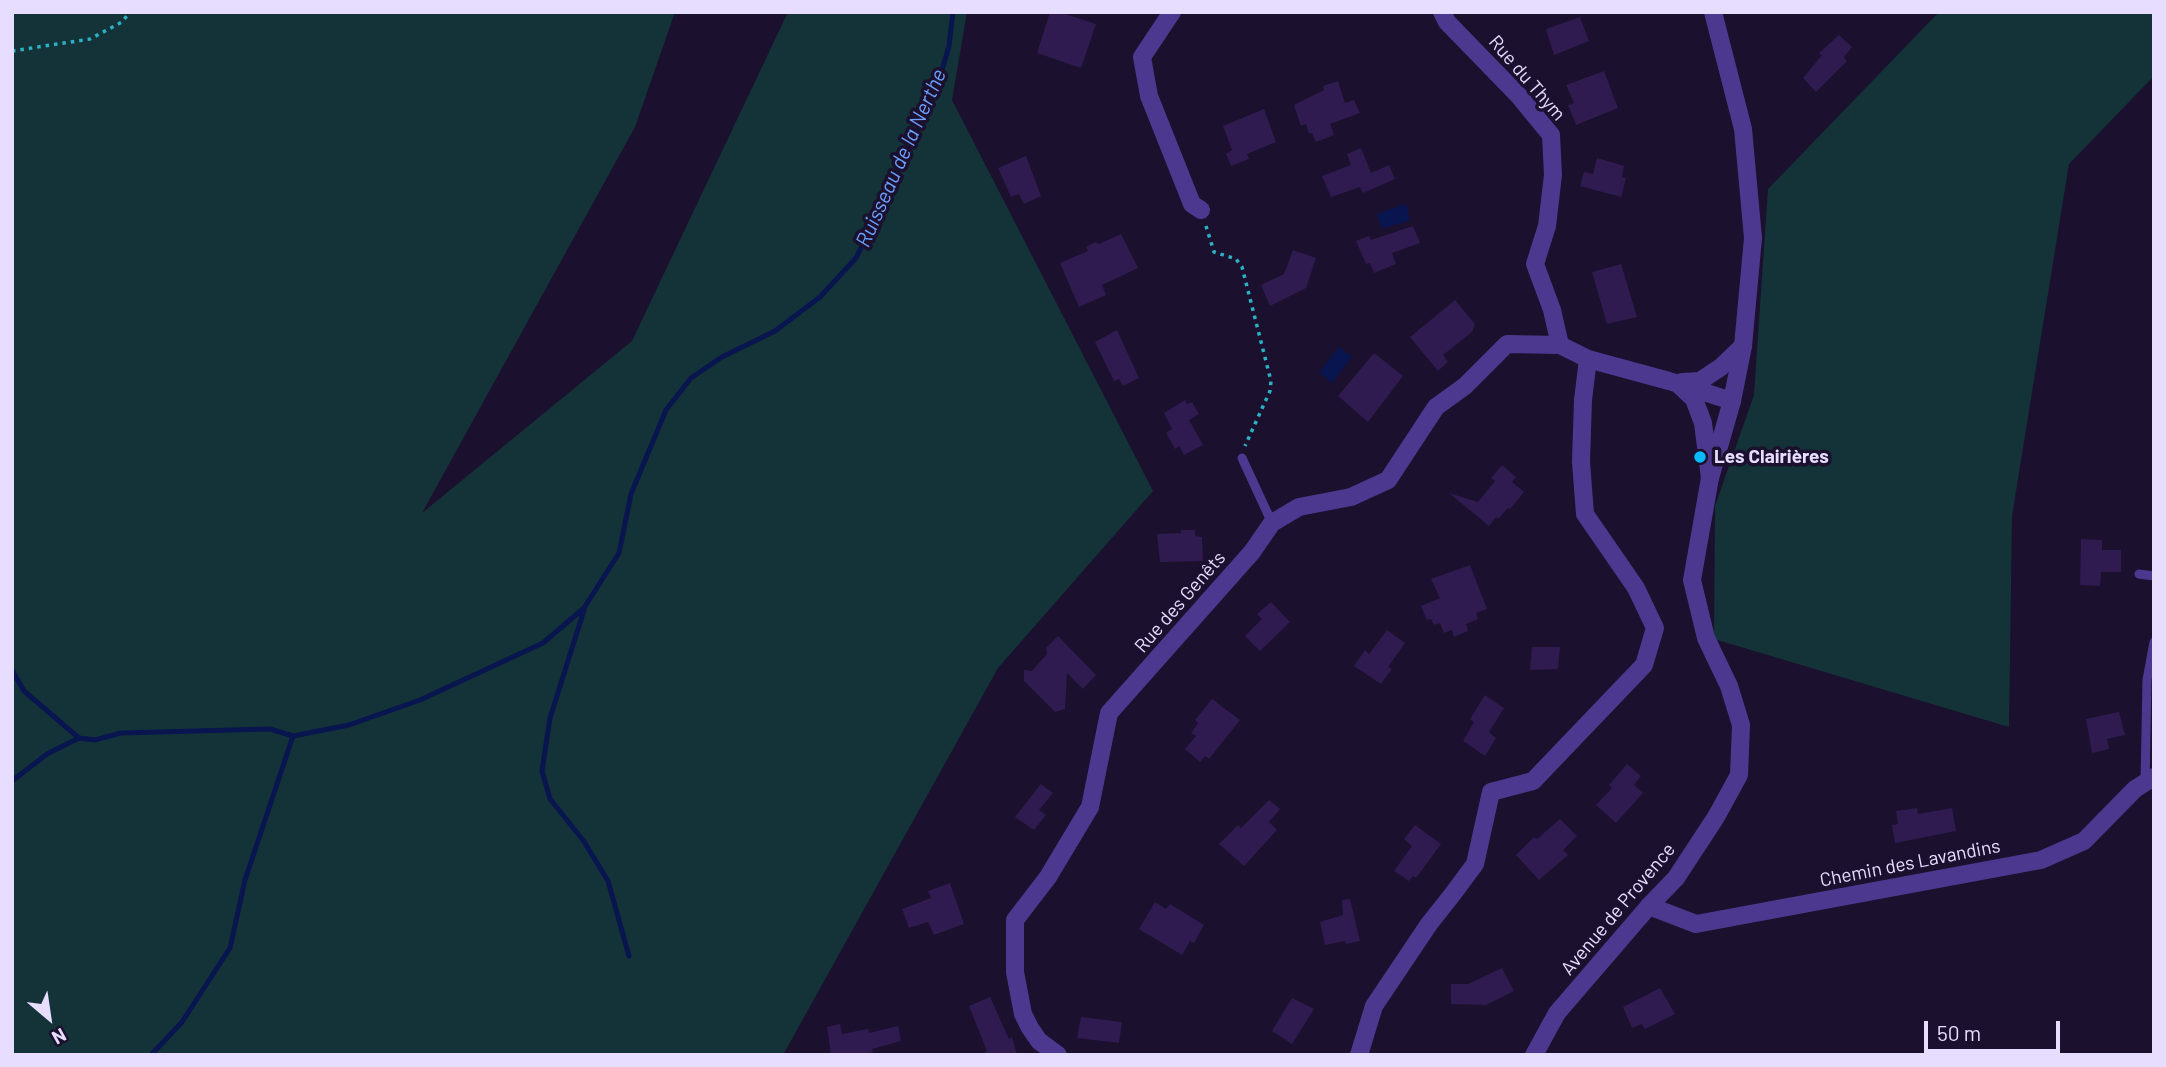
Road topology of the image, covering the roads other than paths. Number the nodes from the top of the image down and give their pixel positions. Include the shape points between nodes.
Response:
1 (1172, 12) edge
2 (1442, 12) edge
3 (1713, 12) edge
4 (1201, 210) road end
5 (1560, 345) junction
6 (1743, 346) junction
7 (1588, 359) junction
8 (1676, 383) junction
9 (1732, 401) junction
10 (1242, 458) road end
11 (1710, 478) junction
12 (1272, 523) junction
13 (2139, 574) dead end
14 (2154, 576) edge
15 (2154, 642) edge
16 (2149, 780) edge
17 (1648, 906) junction
18 (1058, 1055) edge
19 (1359, 1055) edge
20 (1534, 1055) edge

1 - 4 street via 1142,57 1149,96 1192,204
2 - 5 street, Rue du Thym via 1551,135 1553,175 1547,226 1535,264
3 - 6 street, Avenue de Provence via 1743,129 1753,238
5 - 7 street, Rue des Genêts
5 - 12 street, Rue des Genêts via 1507,344 1465,386 1436,407 1388,480 1351,497 1299,507
6 - 8 street via 1700,381
6 - 9 street, Avenue de Provence
7 - 8 street, Rue des Genêts
7 - 19 street via 1581,461 1585,514 1636,587 1655,628 1644,665 1532,780 1491,792 1475,864 1374,1006
8 - 9 street, Rue des Genêts
8 - 11 street via 1694,399 1703,423
9 - 11 street, Avenue de Provence
10 - 12 lane
11 - 17 street, Avenue de Provence via 1692,580 1706,638 1741,725 1739,775 1676,878
12 - 18 street, Rue des Genêts via 1252,552 1109,713 1090,807 1048,877 1015,920 1015,972 1023,1014 1040,1041
13 - 14 lane
15 - 16 lane via 2147,680
16 - 17 street, Chemin des Lavandins via 2084,841 2041,860 1696,924
17 - 20 street, Avenue de Provence via 1557,1013

